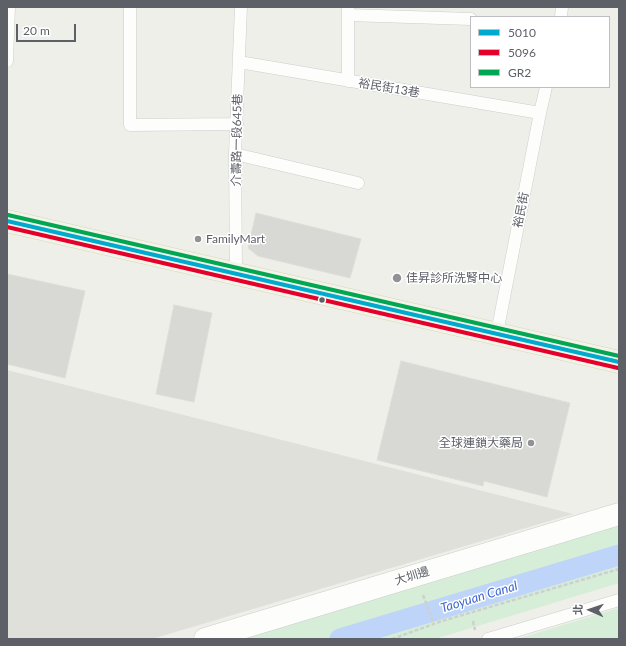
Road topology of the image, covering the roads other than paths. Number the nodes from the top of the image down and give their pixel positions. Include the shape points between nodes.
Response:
1 (9, 7) edge
2 (130, 7) edge
3 (241, 7) edge
4 (348, 11) edge
5 (470, 19) edge
6 (7, 61) edge
7 (239, 62) junction
8 (348, 81) junction
9 (546, 88) edge
10 (540, 113) junction
11 (237, 124) junction
12 (235, 154) junction
13 (358, 183) dead end
14 (7, 221) edge
15 (236, 273) junction
16 (497, 333) junction
17 (619, 362) edge
18 (619, 514) edge
19 (619, 600) edge
20 (205, 639) edge
21 (488, 639) edge

1 - 6 lane
2 - 11 lane via 130,125
3 - 7 lane, 介壽路一段645巷
4 - 5 lane
4 - 8 lane
7 - 8 lane, 裕民街13巷
7 - 11 lane, 介壽路一段645巷
8 - 10 lane, 裕民街13巷
9 - 10 lane, 裕民街
10 - 16 lane, 裕民街
11 - 12 lane, 介壽路一段645巷
12 - 13 lane
12 - 15 lane, 介壽路一段645巷
14 - 15 main road
15 - 16 main road
16 - 17 main road
18 - 20 street, 大圳邊
19 - 21 lane

